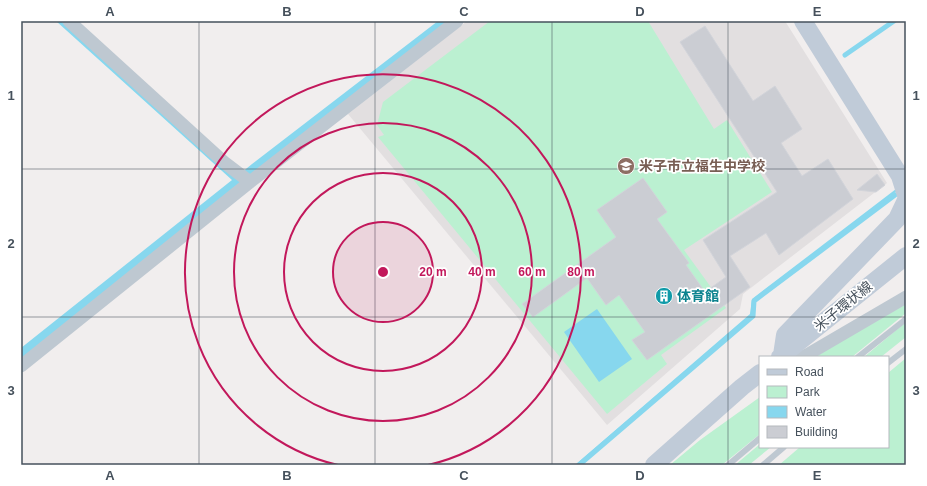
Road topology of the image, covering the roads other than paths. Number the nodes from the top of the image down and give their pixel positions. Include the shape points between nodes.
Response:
1 (69, 21) edge
2 (457, 21) edge
3 (803, 21) edge
4 (250, 182) junction
5 (906, 195) edge
6 (906, 200) edge
7 (906, 256) edge
8 (906, 297) edge
9 (906, 319) edge
10 (906, 349) edge
11 (781, 356) edge
12 (859, 356) edge
13 (889, 362) edge
14 (21, 366) edge
15 (759, 374) edge
16 (759, 439) edge
17 (783, 448) edge
18 (654, 465) edge
19 (728, 465) edge
20 (763, 465) edge

1 - 4 street via 219,158
2 - 4 street
3 - 5 street via 900,176
4 - 14 street
6 - 11 street via 897,219 785,335
7 - 11 street, 米子環状線
8 - 11 street via 805,356
9 - 12 lane
10 - 13 lane
15 - 18 street
16 - 19 lane
17 - 20 lane

